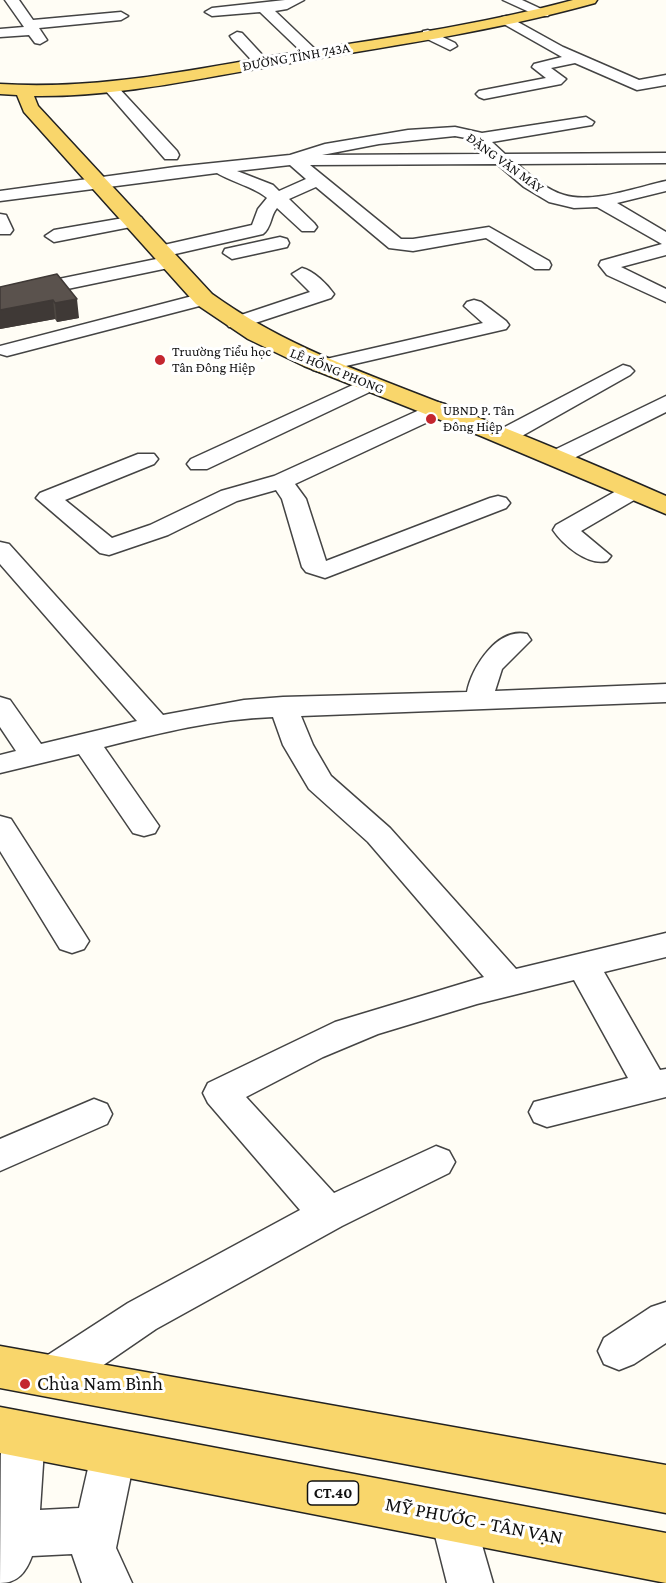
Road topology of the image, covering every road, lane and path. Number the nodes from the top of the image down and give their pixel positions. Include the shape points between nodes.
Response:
1 (202, 0) edge
2 (297, 0) edge
3 (510, 0) edge
4 (590, 0) edge
5 (113, 4) dead end
6 (264, 8) junction
7 (543, 13) junction
8 (0, 16) edge
9 (22, 16) edge
10 (507, 20) junction
11 (0, 33) edge
12 (428, 34) junction
13 (237, 36) dead end
14 (450, 45) dead end
15 (312, 54) junction
16 (576, 58) junction
17 (262, 63) junction
18 (666, 80) edge
19 (637, 85) junction
20 (111, 87) junction
21 (0, 90) edge
22 (24, 92) junction
23 (484, 94) dead end
24 (666, 98) edge
25 (586, 122) dead end
26 (478, 139) junction
27 (171, 155) dead end
28 (301, 156) junction
29 (666, 158) edge
30 (559, 159) junction
31 (502, 160) junction
32 (220, 167) junction
33 (569, 177) dead end
34 (318, 180) junction
35 (101, 183) junction
36 (666, 186) edge
37 (647, 190) junction
38 (0, 196) edge
39 (277, 199) junction
40 (599, 200) junction
41 (666, 201) edge
42 (135, 221) junction
43 (308, 227) dead end
44 (54, 236) dead end
45 (210, 240) junction
46 (666, 240) edge
47 (280, 243) dead end
48 (666, 249) edge
49 (166, 256) junction
50 (542, 265) dead end
51 (302, 274) dead end
52 (666, 296) edge
53 (0, 297) edge
54 (204, 298) junction
55 (474, 306) dead end
56 (236, 324) junction
57 (7, 350) dead end
58 (320, 366) junction
59 (623, 371) dead end
60 (368, 384) junction
61 (666, 403) edge
62 (437, 409) junction
63 (506, 436) junction
64 (556, 458) junction
65 (146, 459) dead end
66 (199, 464) dead end
67 (282, 481) junction
68 (633, 491) junction
69 (498, 504) dead end
70 (666, 506) edge
71 (0, 549) edge
72 (598, 556) dead end
73 (518, 640) dead end
74 (666, 693) edge
75 (480, 700) junction
76 (0, 706) edge
77 (283, 706) junction
78 (156, 725) junction
79 (86, 743) junction
80 (34, 755) junction
81 (0, 764) edge
82 (0, 826) edge
83 (144, 826) dead end
84 (72, 941) dead end
85 (666, 945) edge
86 (583, 966) junction
87 (510, 984) junction
88 (658, 1084) edge
89 (547, 1112) dead end
90 (94, 1114) dead end
91 (0, 1156) edge
92 (436, 1162) dead end
93 (328, 1214) junction
94 (666, 1320) edge
95 (619, 1351) dead end
96 (0, 1367) edge
97 (52, 1376) junction
98 (11, 1432) edge
99 (114, 1451) junction
100 (666, 1488) edge
101 (453, 1516) junction
102 (97, 1530) junction
103 (8, 1549) edge
104 (666, 1558) edge
105 (110, 1583) edge
106 (470, 1583) edge

1 - 6 street via 216,17
2 - 6 street
3 - 7 street
4 - 7 main road, ĐƯỜNG TỈNH 743A
5 - 9 street via 124,20
6 - 15 street
7 - 10 main road, ĐƯỜNG TỈNH 743A
8 - 9 street
9 - 11 street
10 - 12 main road, ĐƯỜNG TỈNH 743A
10 - 16 street
12 - 14 street
12 - 15 main road, ĐƯỜNG TỈNH 743A
13 - 17 street
15 - 17 main road, ĐƯỜNG TỈNH 743A
16 - 19 street
16 - 23 street via 539,67 556,81
17 - 20 main road, ĐƯỜNG TỈNH 743A
18 - 19 street
19 - 24 street
20 - 22 main road, ĐƯỜNG TỈNH 743A
20 - 27 street
21 - 22 main road, ĐƯỜNG TỈNH 743A
22 - 35 main road, LÊ HỒNG PHONG via 30,108
25 - 26 street
26 - 28 street, ĐẶNG VĂN MÂY via 469,133 448,130
26 - 31 street, ĐẶNG VĂN MÂY
28 - 31 street
28 - 32 street, ĐẶNG VĂN MÂY
28 - 34 street
29 - 30 street
30 - 31 street
30 - 33 street
31 - 40 street, ĐẶNG VĂN MÂY via 562,201
32 - 35 street, ĐẶNG VĂN MÂY
32 - 39 street via 240,180 265,187
34 - 39 street
34 - 50 street via 396,244 489,232
35 - 38 street, ĐẶNG VĂN MÂY
35 - 42 main road, LÊ HỒNG PHONG
36 - 37 street, ĐẶNG VĂN MÂY
37 - 40 street, ĐẶNG VĂN MÂY
37 - 41 street
39 - 43 street
39 - 45 street via 262,216 261,227
40 - 46 street
42 - 44 street
42 - 49 main road, LÊ HỒNG PHONG
45 - 47 street via 227,253
45 - 49 street
48 - 52 street via 608,263 614,271
49 - 53 street via 85,289
49 - 54 main road, LÊ HỒNG PHONG
51 - 56 street via 324,294
54 - 56 main road, LÊ HỒNG PHONG
54 - 57 street
55 - 58 street via 499,325
56 - 58 main road, LÊ HỒNG PHONG
58 - 60 main road, LÊ HỒNG PHONG
59 - 63 street
60 - 62 main road, LÊ HỒNG PHONG
60 - 66 street
61 - 64 street
62 - 63 main road, LÊ HỒNG PHONG
62 - 67 street
63 - 64 main road, LÊ HỒNG PHONG
64 - 68 main road, LÊ HỒNG PHONG
65 - 67 street via 48,498 109,548 159,530 229,496
67 - 69 street via 294,499 315,567 325,570
68 - 70 main road, LÊ HỒNG PHONG
68 - 72 street via 565,530
71 - 78 street
73 - 75 street via 488,666
74 - 75 street
75 - 77 street
76 - 80 street
77 - 78 street
77 - 87 street via 298,745 320,782 379,835
78 - 79 street
79 - 80 street
79 - 83 street
80 - 81 street
82 - 84 street
85 - 86 street
86 - 87 street
86 - 88 street
87 - 93 street via 323,1041 222,1093
88 - 89 street
90 - 91 street
92 - 93 street
93 - 97 street via 142,1316
94 - 95 street
96 - 97 main road
97 - 100 main road
98 - 99 main road, MỸ PHƯỚC - TÂN VẠN / CT.40
98 - 103 street
99 - 101 main road, MỸ PHƯỚC - TÂN VẠN / CT.40
99 - 102 street
101 - 104 main road, MỸ PHƯỚC - TÂN VẠN / CT.40
101 - 106 street
102 - 103 street
102 - 105 street via 93,1548 101,1572

